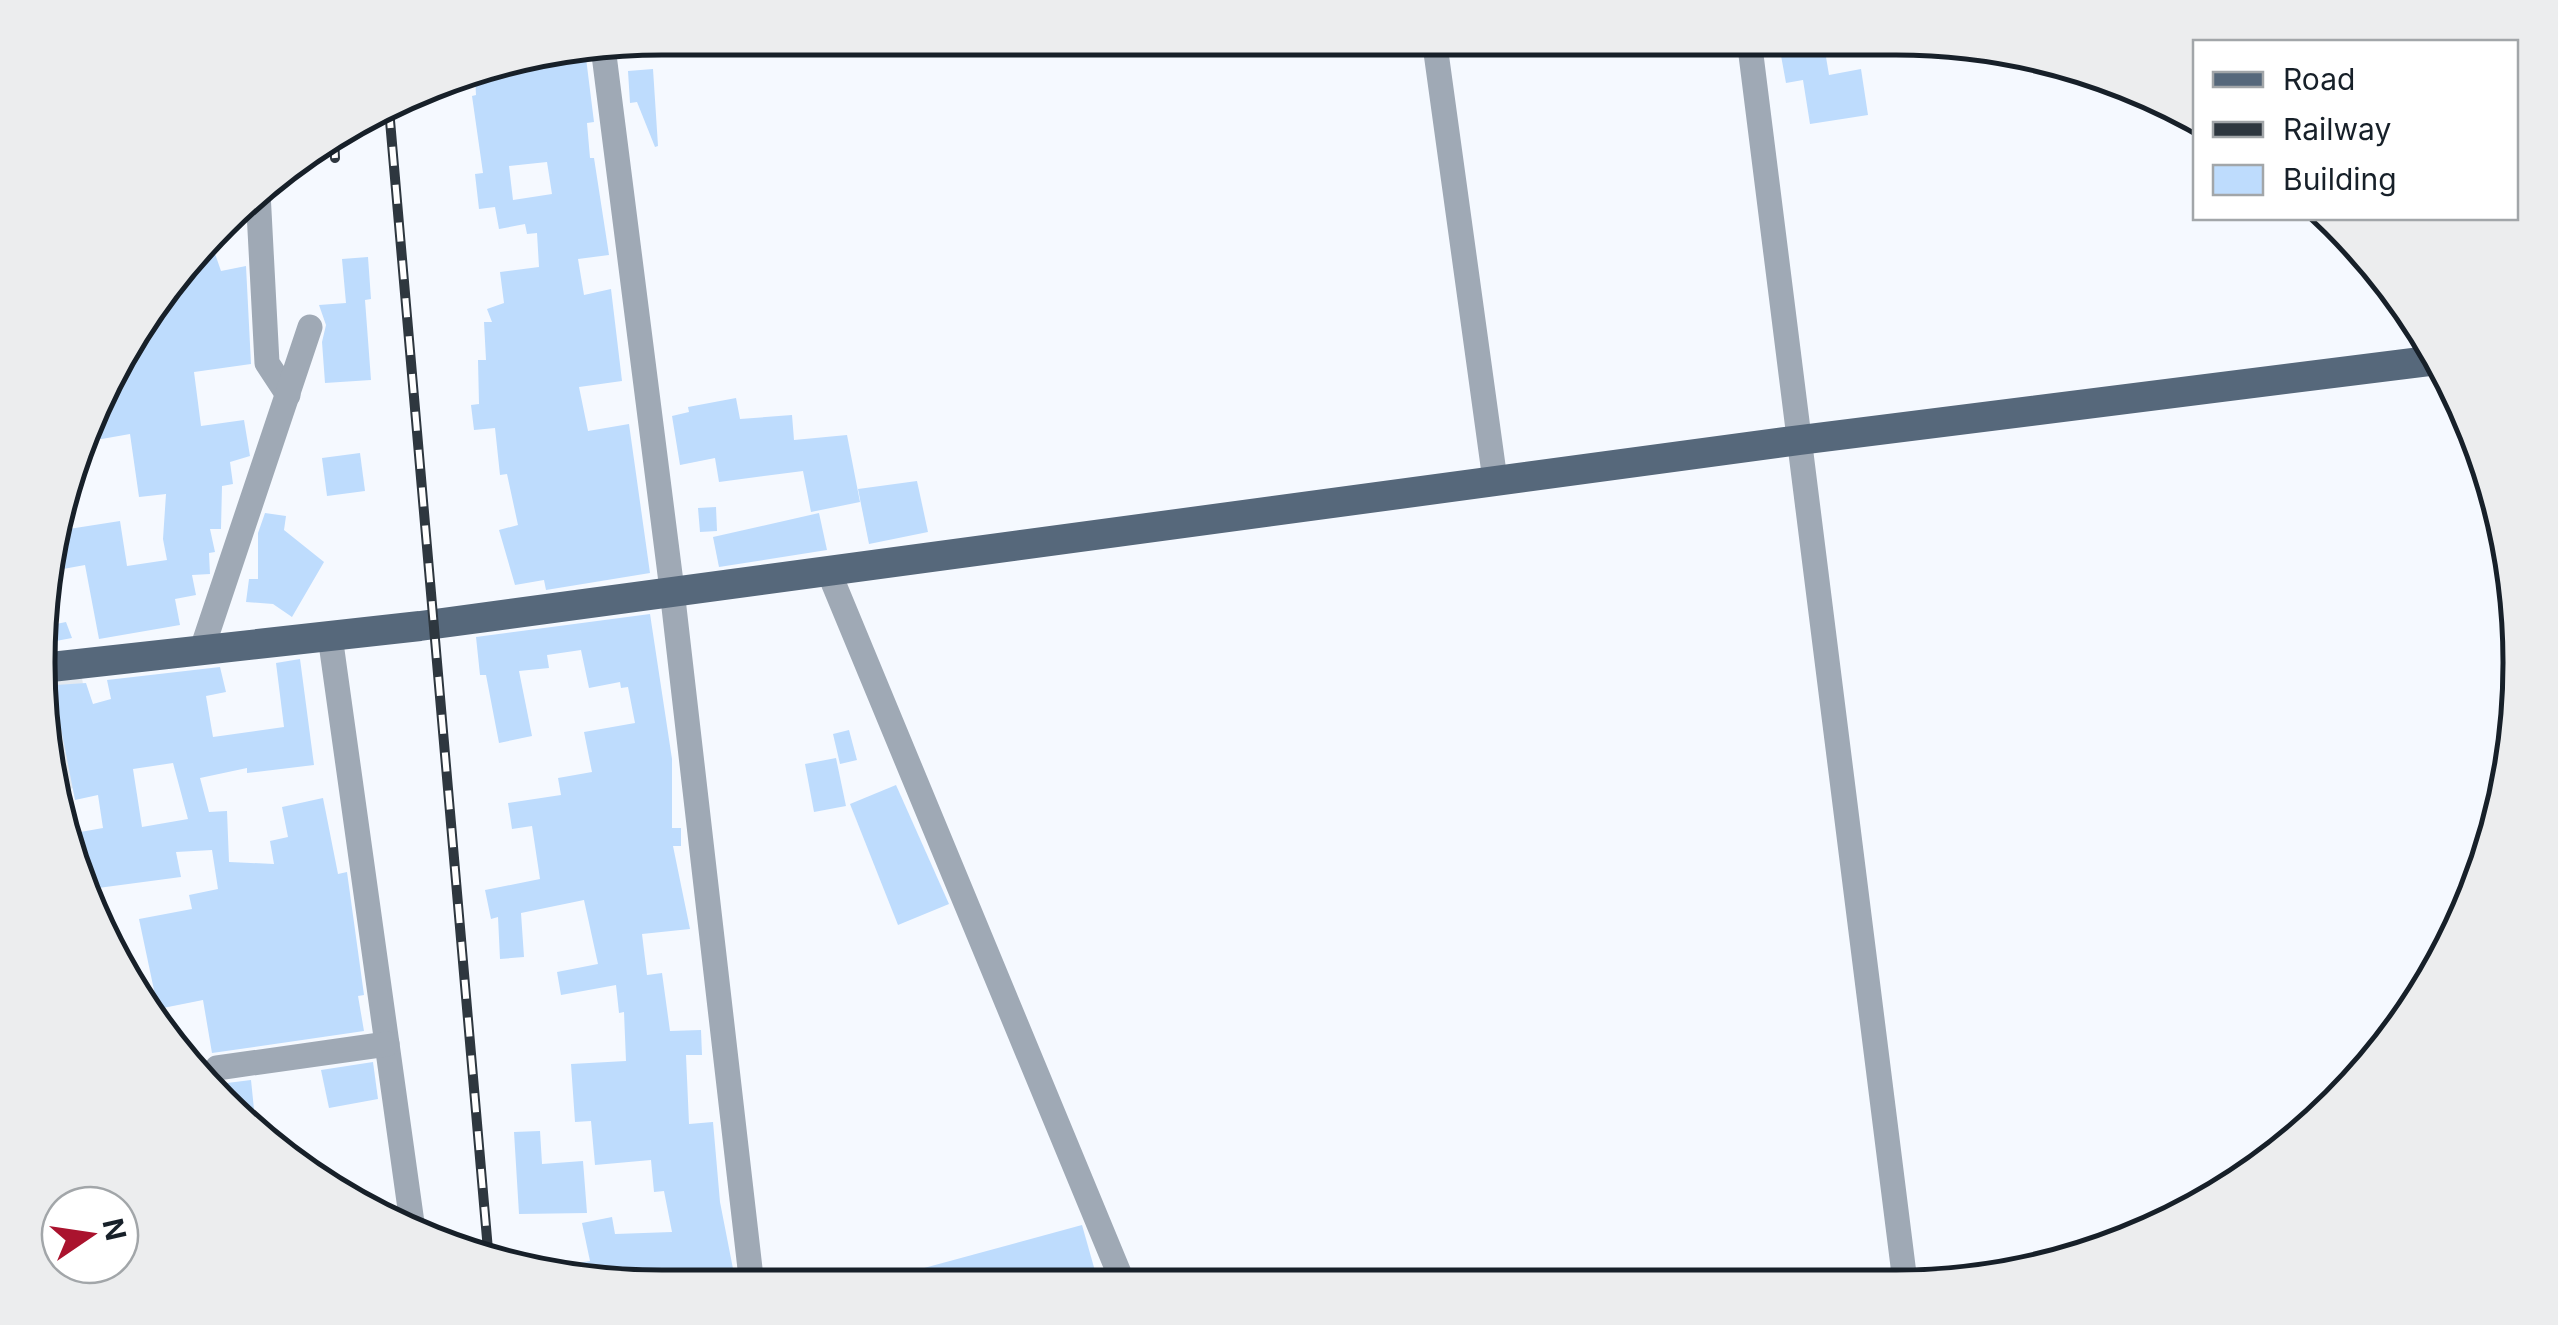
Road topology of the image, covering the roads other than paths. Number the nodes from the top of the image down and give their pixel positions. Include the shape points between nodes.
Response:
1 (1436, 55) edge
2 (1751, 55) edge
3 (604, 58) edge
4 (259, 209) edge
5 (310, 327) dead end
6 (2423, 362) edge
7 (288, 395) junction
8 (1800, 440) junction
9 (1495, 480) junction
10 (828, 570) junction
11 (672, 590) junction
12 (330, 636) junction
13 (202, 652) junction
14 (55, 667) edge
15 (387, 1044) junction
16 (217, 1068) dead end
17 (412, 1215) edge
18 (750, 1270) edge
19 (1118, 1270) edge
20 (1903, 1270) edge

1 - 9 street
2 - 8 street
3 - 11 street
4 - 7 street via 267,362
5 - 7 street
6 - 8 main road
7 - 13 street
8 - 9 main road
8 - 20 street
9 - 10 main road
10 - 11 main road
10 - 19 street
11 - 12 main road
11 - 18 street
12 - 13 main road
12 - 15 street
13 - 14 main road
15 - 16 street
15 - 17 street

